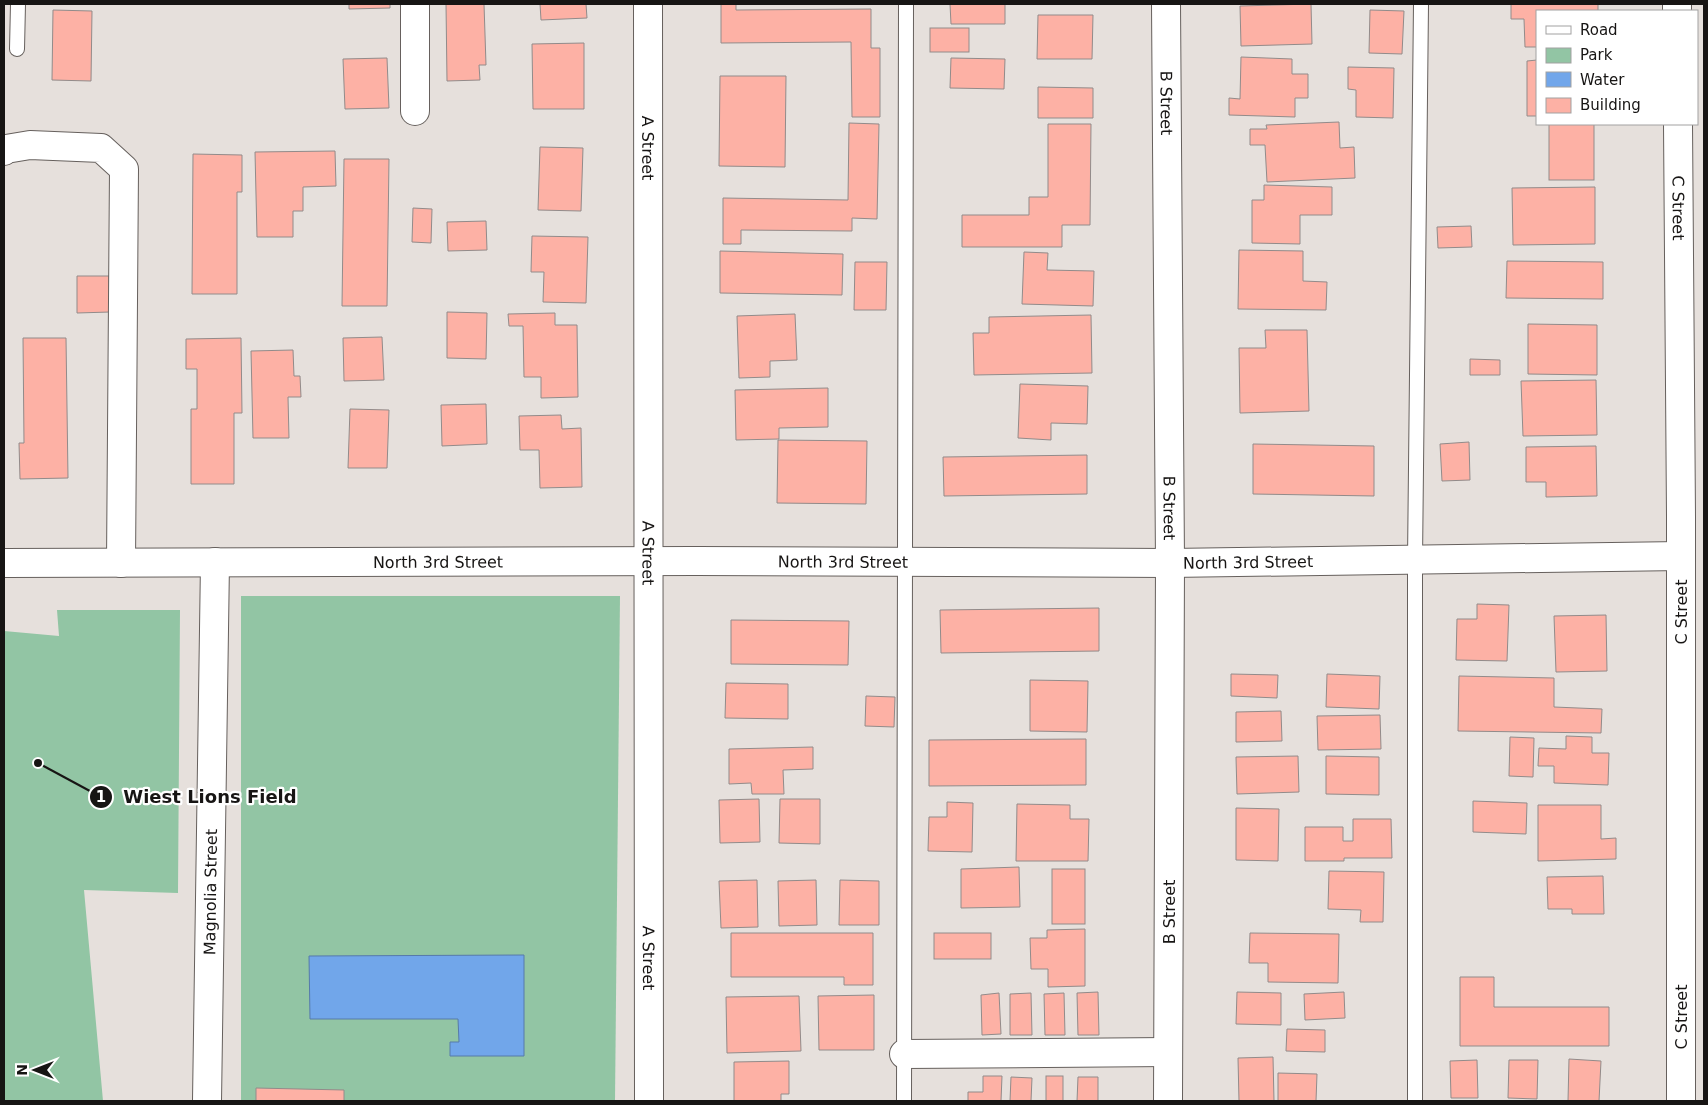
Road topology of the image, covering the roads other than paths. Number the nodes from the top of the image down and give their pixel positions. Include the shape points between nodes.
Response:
1 (18, 4) edge
2 (415, 4) edge
3 (648, 4) edge
4 (906, 4) edge
5 (1166, 4) edge
6 (1421, 4) edge
7 (17, 49) dead end
8 (415, 111) dead end
9 (1678, 125) edge
10 (4, 151) edge
11 (1681, 556) junction
12 (1414, 560) junction
13 (648, 561) junction
14 (121, 562) junction
15 (215, 562) junction
16 (906, 562) junction
17 (4, 563) edge
18 (1170, 563) junction
19 (1168, 1052) junction
20 (904, 1054) junction
21 (208, 1101) edge
22 (649, 1101) edge
23 (904, 1101) edge
24 (1168, 1101) edge
25 (1414, 1101) edge
26 (1681, 1101) edge

1 - 7 lane
2 - 8 street
3 - 13 street, A Street
4 - 16 lane
5 - 18 street, B Street
6 - 12 lane
9 - 11 street, C Street
10 - 14 street via 30,145 101,148 124,169
11 - 12 street, North 3rd Street
11 - 26 street, C Street
12 - 18 street, North 3rd Street
12 - 25 lane
13 - 15 street, North 3rd Street
13 - 16 street, North 3rd Street
13 - 22 street, A Street
14 - 15 street, North 3rd Street
14 - 17 street, North 3rd Street
15 - 21 street, Magnolia Street
16 - 18 street, North 3rd Street
16 - 20 lane
18 - 19 street, B Street
19 - 20 street
19 - 24 street, B Street
20 - 23 lane

